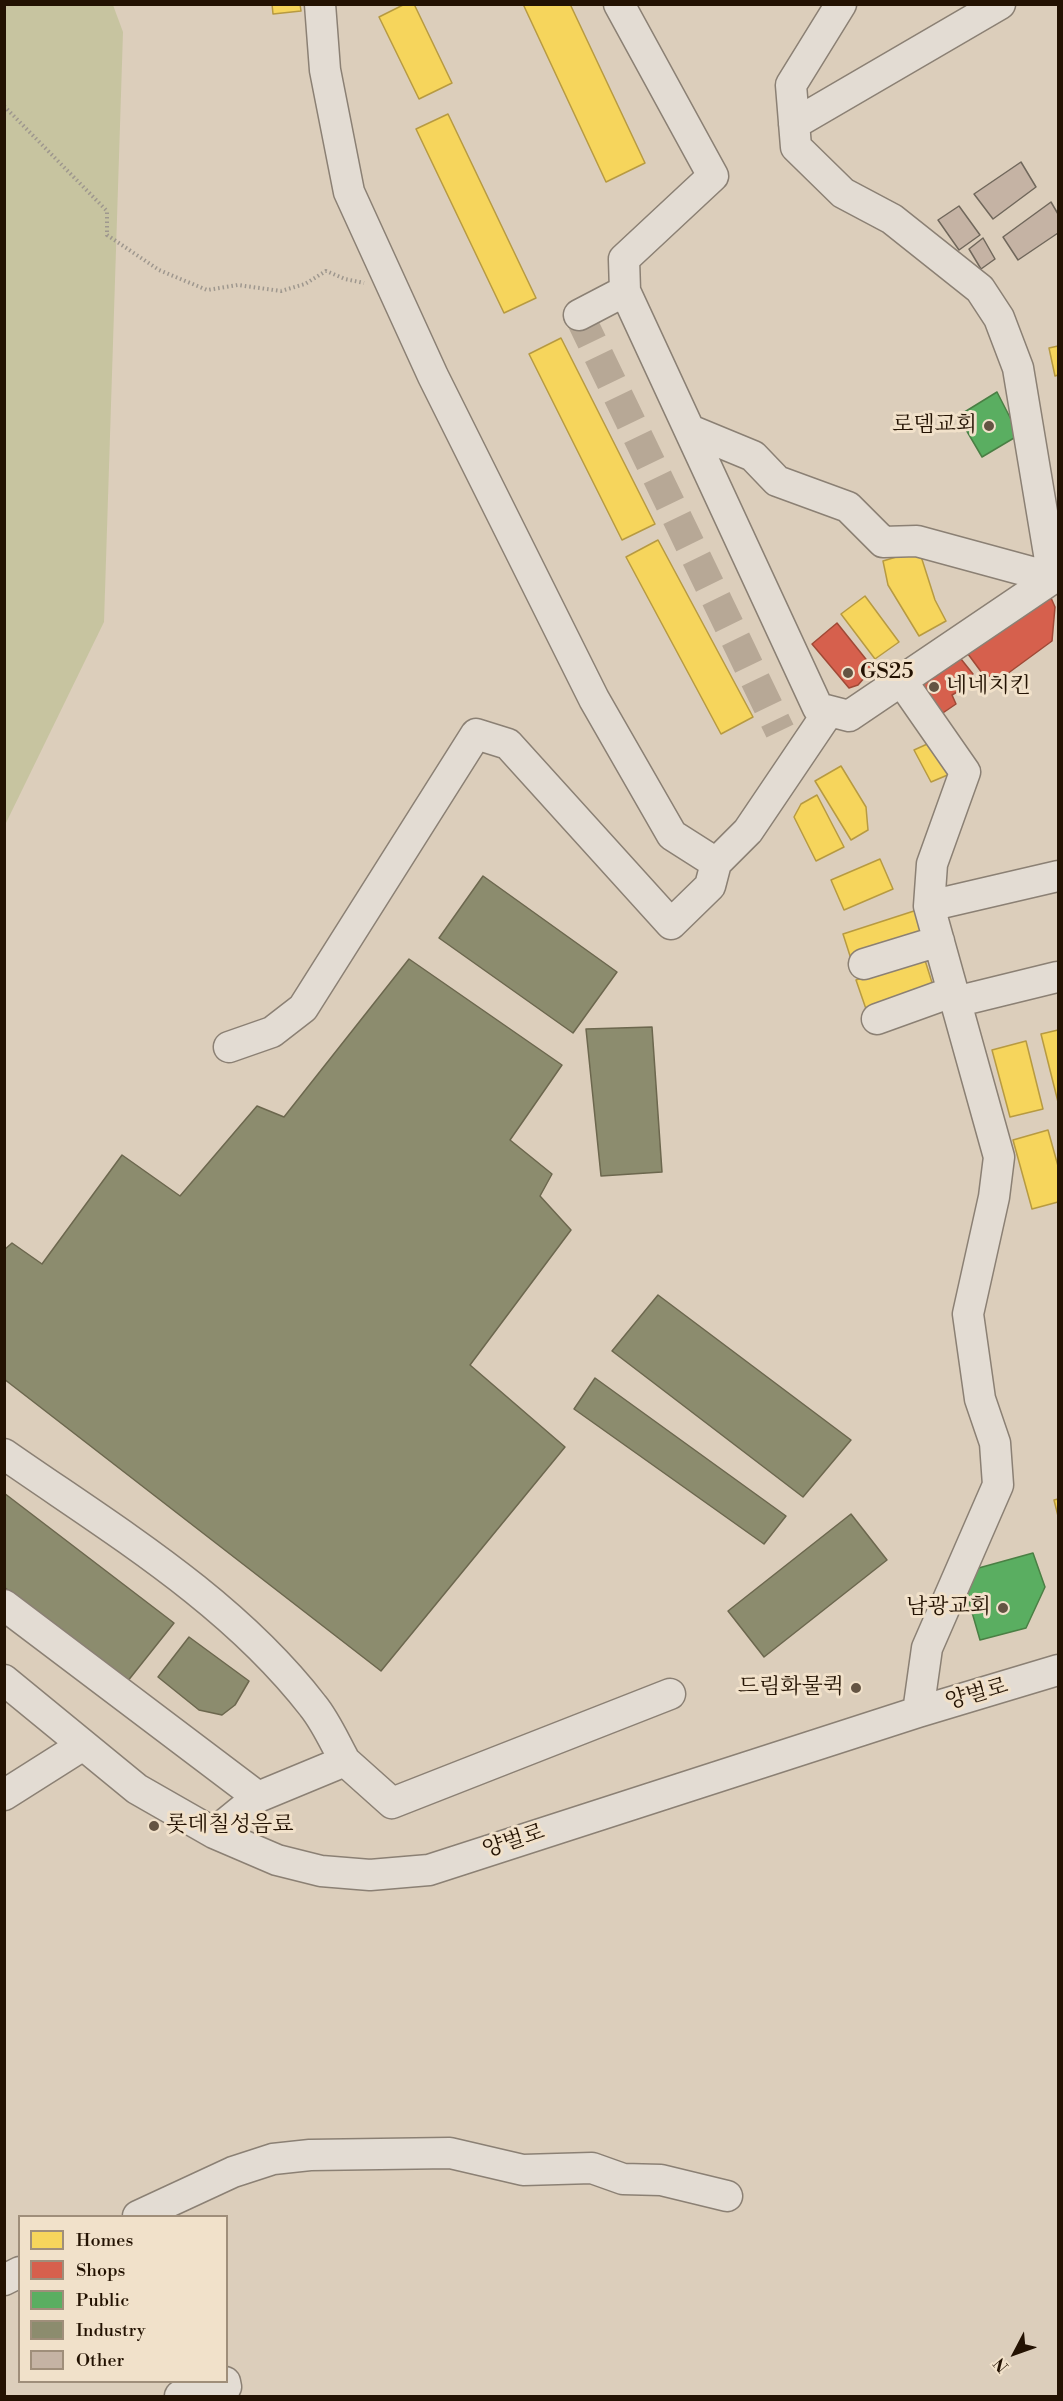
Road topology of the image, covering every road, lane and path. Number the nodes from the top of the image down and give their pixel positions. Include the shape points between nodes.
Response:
1 (320, 4) edge
2 (620, 4) edge
3 (841, 4) edge
4 (1000, 4) edge
5 (4, 106) edge
6 (794, 124) junction
7 (367, 284) dead end
8 (625, 291) junction
9 (579, 315) dead end
10 (690, 430) junction
11 (1056, 577) edge
12 (901, 680) junction
13 (829, 711) junction
14 (716, 863) junction
15 (1059, 876) edge
16 (929, 906) junction
17 (939, 941) junction
18 (864, 964) dead end
19 (1057, 977) dead end
20 (953, 997) junction
21 (877, 1019) dead end
22 (229, 1047) dead end
23 (4, 1454) edge
24 (4, 1605) edge
25 (1059, 1670) edge
26 (4, 1680) edge
27 (670, 1694) dead end
28 (918, 1712) junction
29 (83, 1745) junction
30 (345, 1761) junction
31 (4, 1795) edge
32 (258, 1797) junction
33 (214, 1833) junction
34 (727, 2196) dead end
35 (142, 2215) edge
36 (18, 2273) edge
37 (4, 2280) edge
38 (225, 2383) edge
39 (180, 2397) edge

1 - 14 street via 325,70 349,192 433,375 594,699 672,835
2 - 8 street via 713,176 624,259
3 - 6 street via 791,85
4 - 6 street
5 - 7 path via 107,211 107,235 159,270 207,290 238,285 281,291 326,271
6 - 11 street via 796,147 843,193 892,219 980,288 999,318 1018,368
8 - 9 street
8 - 10 street
10 - 11 street via 753,456 777,481 848,507 883,542 917,541
10 - 13 street via 818,708
11 - 12 street
12 - 13 street via 849,716
12 - 16 street via 964,772 932,864
13 - 14 street via 748,831
14 - 22 street via 710,886 671,924 508,744 476,734 303,1008 272,1032
15 - 16 street
16 - 17 street
17 - 18 street
17 - 20 street
19 - 20 street
20 - 21 street
20 - 28 street via 999,1157 968,1314 980,1399 995,1443 998,1485 927,1648
23 - 30 street via 194,1588 255,1642 314,1707
24 - 32 street
25 - 28 street, 양벌로
26 - 29 street, 양벌로
27 - 30 street via 392,1803
28 - 33 street, 양벌로 via 429,1870 370,1875 321,1871 277,1860
29 - 31 street
29 - 33 street, 양벌로 via 137,1789
30 - 32 street
32 - 33 street
34 - 35 street via 661,2180 623,2179 592,2168 523,2170 450,2153 310,2155 273,2159 233,2172
36 - 37 street
38 - 39 street via 226,2387

